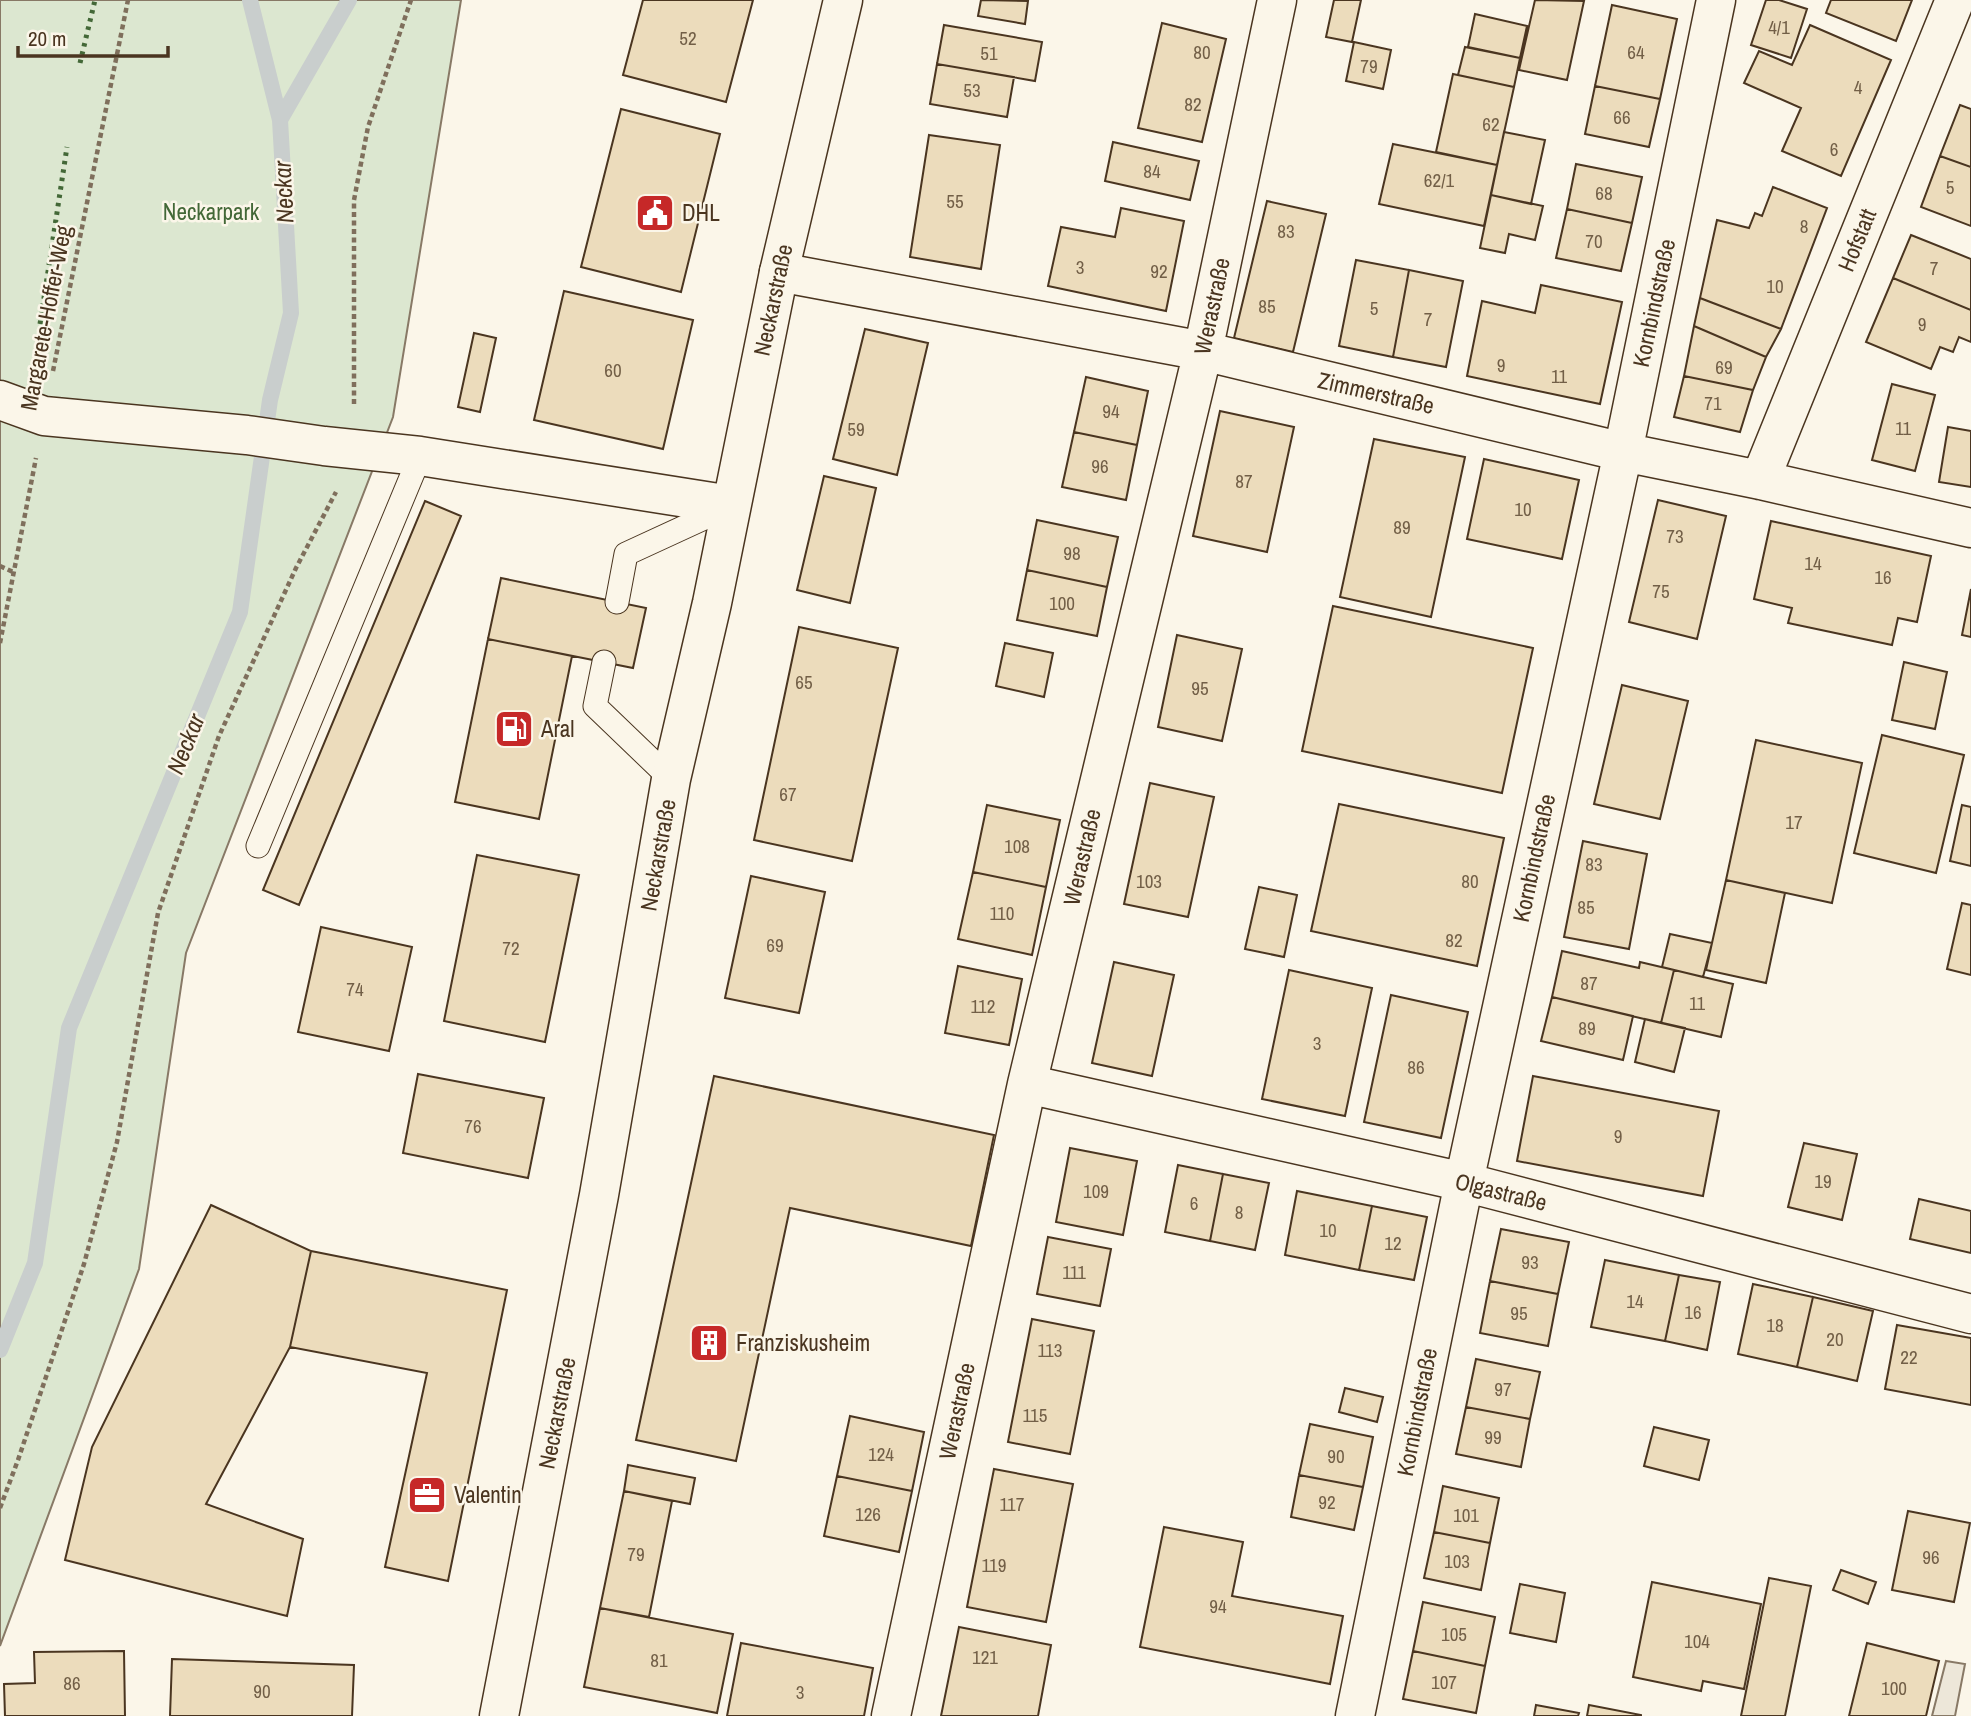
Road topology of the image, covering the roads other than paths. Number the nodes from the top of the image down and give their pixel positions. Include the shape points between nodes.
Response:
1 (842, 0) edge
2 (1277, 0) edge
3 (1716, 0) edge
4 (1955, 0) edge
5 (779, 272) junction
6 (1203, 351) junction
7 (0, 400) edge
8 (1623, 452) junction
9 (420, 456) junction
10 (1760, 480) junction
11 (731, 505) junction
12 (1971, 528) edge
13 (617, 602) dead end
14 (604, 662) dead end
15 (671, 779) junction
16 (258, 846) dead end
17 (1027, 1084) junction
18 (1464, 1182) junction
19 (1971, 1314) edge
20 (499, 1716) edge
21 (891, 1716) edge
22 (1355, 1716) edge

1 - 5 street, Neckarstraße
2 - 6 street, Werastraße
3 - 8 street, Kornbindstraße
4 - 10 street, Hofstatt
5 - 6 street, Zimmerstraße
5 - 11 street, Neckarstraße
6 - 8 street, Zimmerstraße
6 - 17 street, Werastraße
7 - 9 street via 44,416
8 - 10 street, Zimmerstraße
8 - 18 street, Kornbindstraße
9 - 11 street
9 - 16 lane
10 - 12 street, Zimmerstraße
11 - 13 lane via 626,554
11 - 15 street, Neckarstraße
14 - 15 lane via 595,706
15 - 20 street, Neckarstraße via 599,1195
17 - 18 street, Olgastraße
17 - 21 street, Werastraße
18 - 19 street, Olgastraße
18 - 22 street, Kornbindstraße

